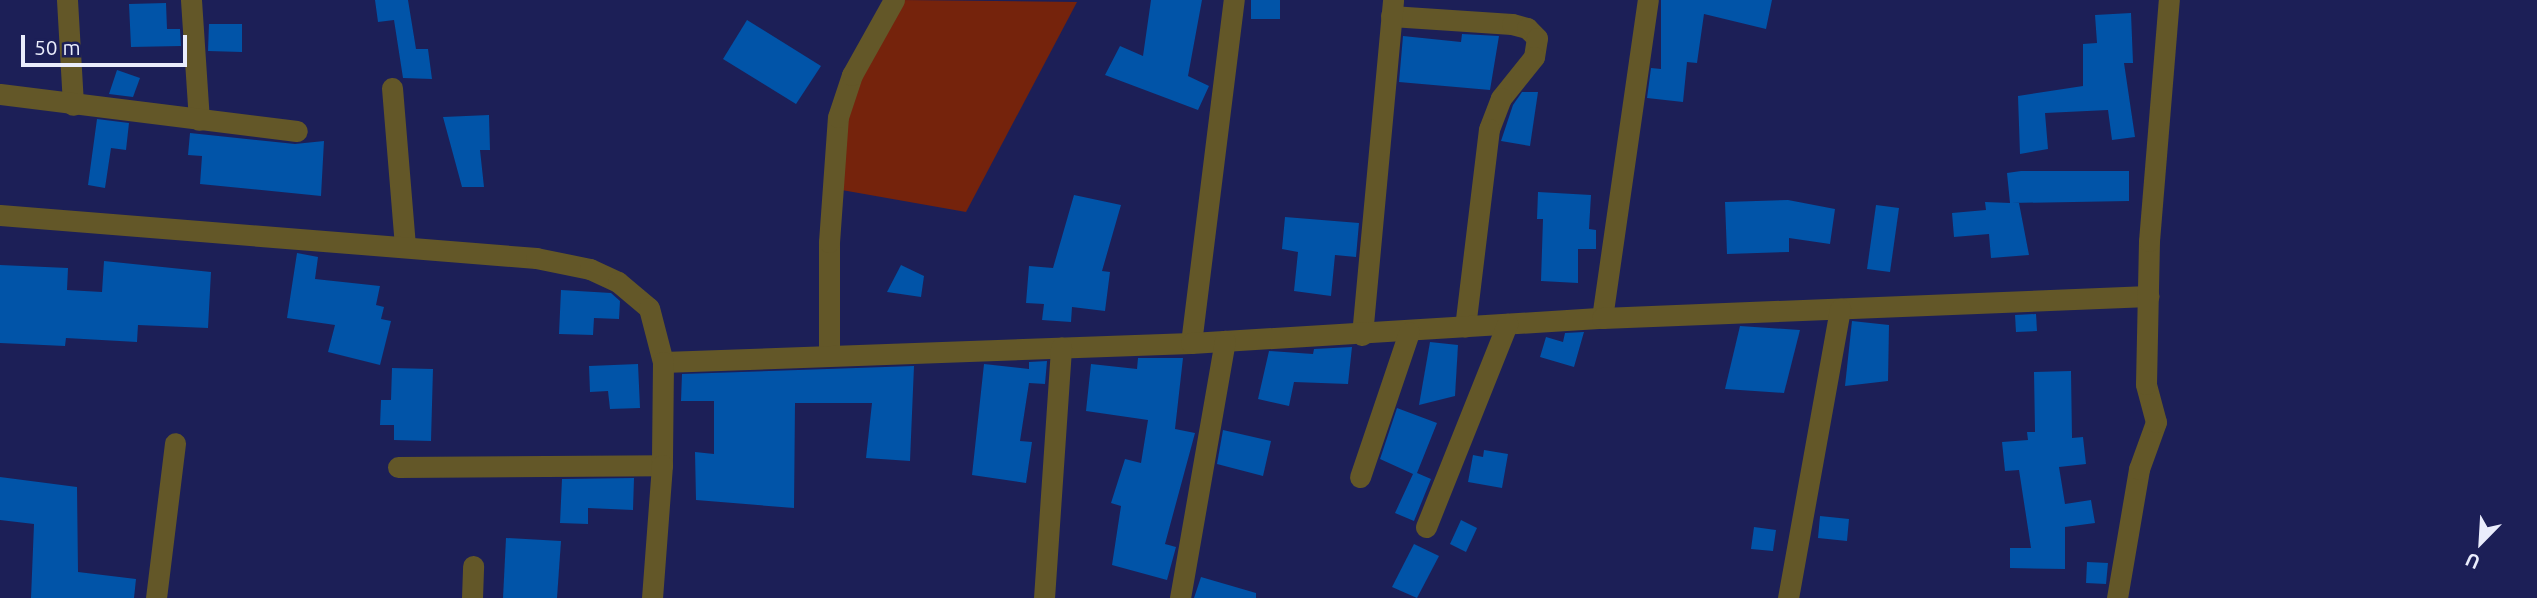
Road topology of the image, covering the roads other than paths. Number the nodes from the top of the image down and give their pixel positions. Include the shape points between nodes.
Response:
1 (67, 0) edge
2 (191, 0) edge
3 (894, 0) edge
4 (1234, 0) edge
5 (1648, 0) edge
6 (2169, 0) edge
7 (1392, 8) edge
8 (392, 88) dead end
9 (0, 94) edge
10 (73, 105) junction
11 (199, 120) junction
12 (297, 131) dead end
13 (0, 215) edge
14 (405, 246) junction
15 (2149, 296) junction
16 (1840, 309) junction
17 (1602, 318) junction
18 (1507, 324) junction
19 (1465, 327) junction
20 (1409, 332) junction
21 (1362, 335) junction
22 (1225, 341) junction
23 (1191, 343) junction
24 (1061, 348) junction
25 (829, 355) junction
26 (663, 362) junction
27 (175, 443) dead end
28 (662, 465) junction
29 (398, 467) dead end
30 (1360, 477) dead end
31 (1426, 527) dead end
32 (473, 566) dead end
33 (156, 598) edge
34 (472, 598) edge
35 (652, 598) edge
36 (1044, 598) edge
37 (1180, 598) edge
38 (1788, 598) edge
39 (2117, 598) edge

1 - 10 street
2 - 11 street
3 - 25 street via 852,75 838,117 828,242
4 - 23 street
5 - 17 street
6 - 15 street via 2148,241
7 - 19 street via 1512,24 1527,28 1537,38 1534,57 1501,98 1489,129
7 - 21 street
8 - 14 street
9 - 10 street
10 - 11 street
11 - 12 street
13 - 14 street
14 - 26 street via 536,258 590,269 618,282 649,308
15 - 16 street
15 - 39 street via 2146,384 2156,422 2139,468
16 - 17 street
16 - 38 street
17 - 18 street
18 - 19 street
18 - 31 street
19 - 20 street
20 - 21 street
20 - 30 street
21 - 22 street
22 - 23 street
22 - 37 street
23 - 24 street
24 - 25 street
24 - 36 street
25 - 26 street
26 - 28 street
27 - 33 street
28 - 29 street
28 - 35 street
32 - 34 street

